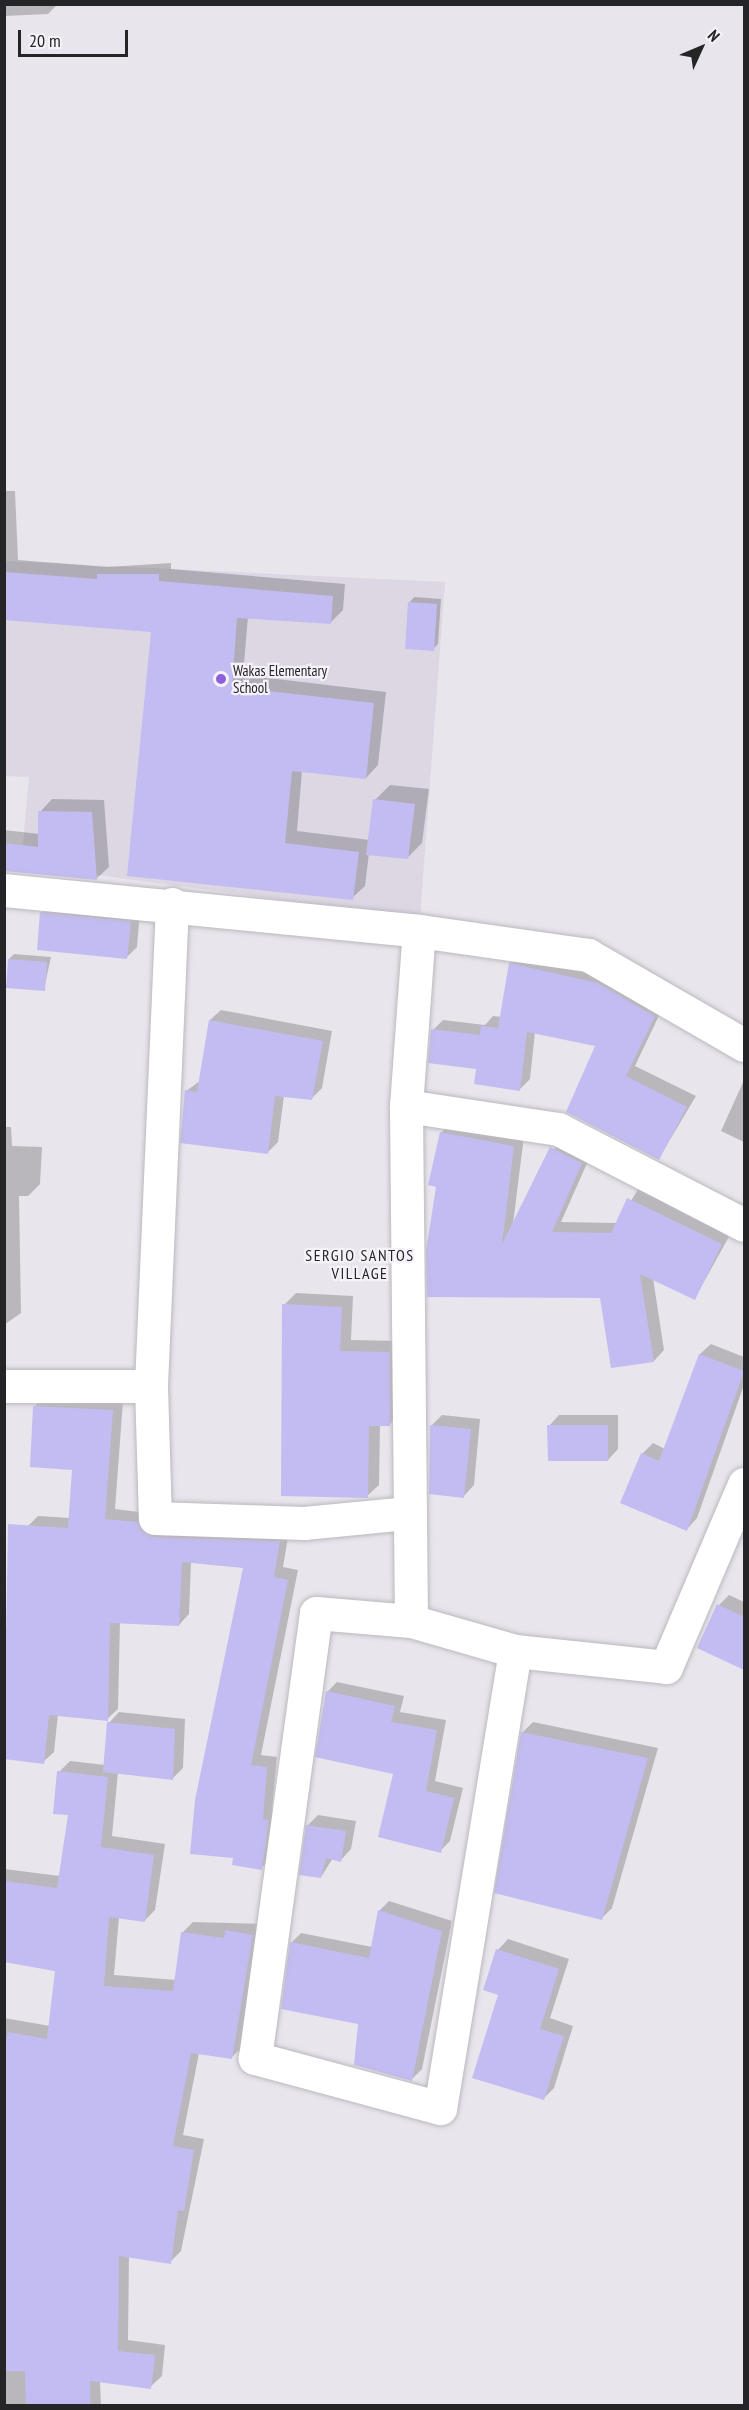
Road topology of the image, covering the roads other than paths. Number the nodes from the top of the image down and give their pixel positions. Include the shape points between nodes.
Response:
1 (4, 890) edge
2 (172, 904) junction
3 (419, 931) junction
4 (744, 1045) edge
5 (406, 1106) junction
6 (744, 1225) edge
7 (4, 1386) edge
8 (151, 1386) junction
9 (744, 1484) edge
10 (407, 1513) junction
11 (411, 1621) junction
12 (515, 1650) junction

1 - 2 street
2 - 3 street
2 - 8 street
3 - 4 street via 588,955
3 - 5 street
5 - 6 street via 558,1129
5 - 10 street
7 - 8 street
8 - 10 street via 155,1518 303,1524
9 - 12 street via 666,1667
10 - 11 street
11 - 12 street
11 - 12 street via 316,1613 255,2058 440,2108

